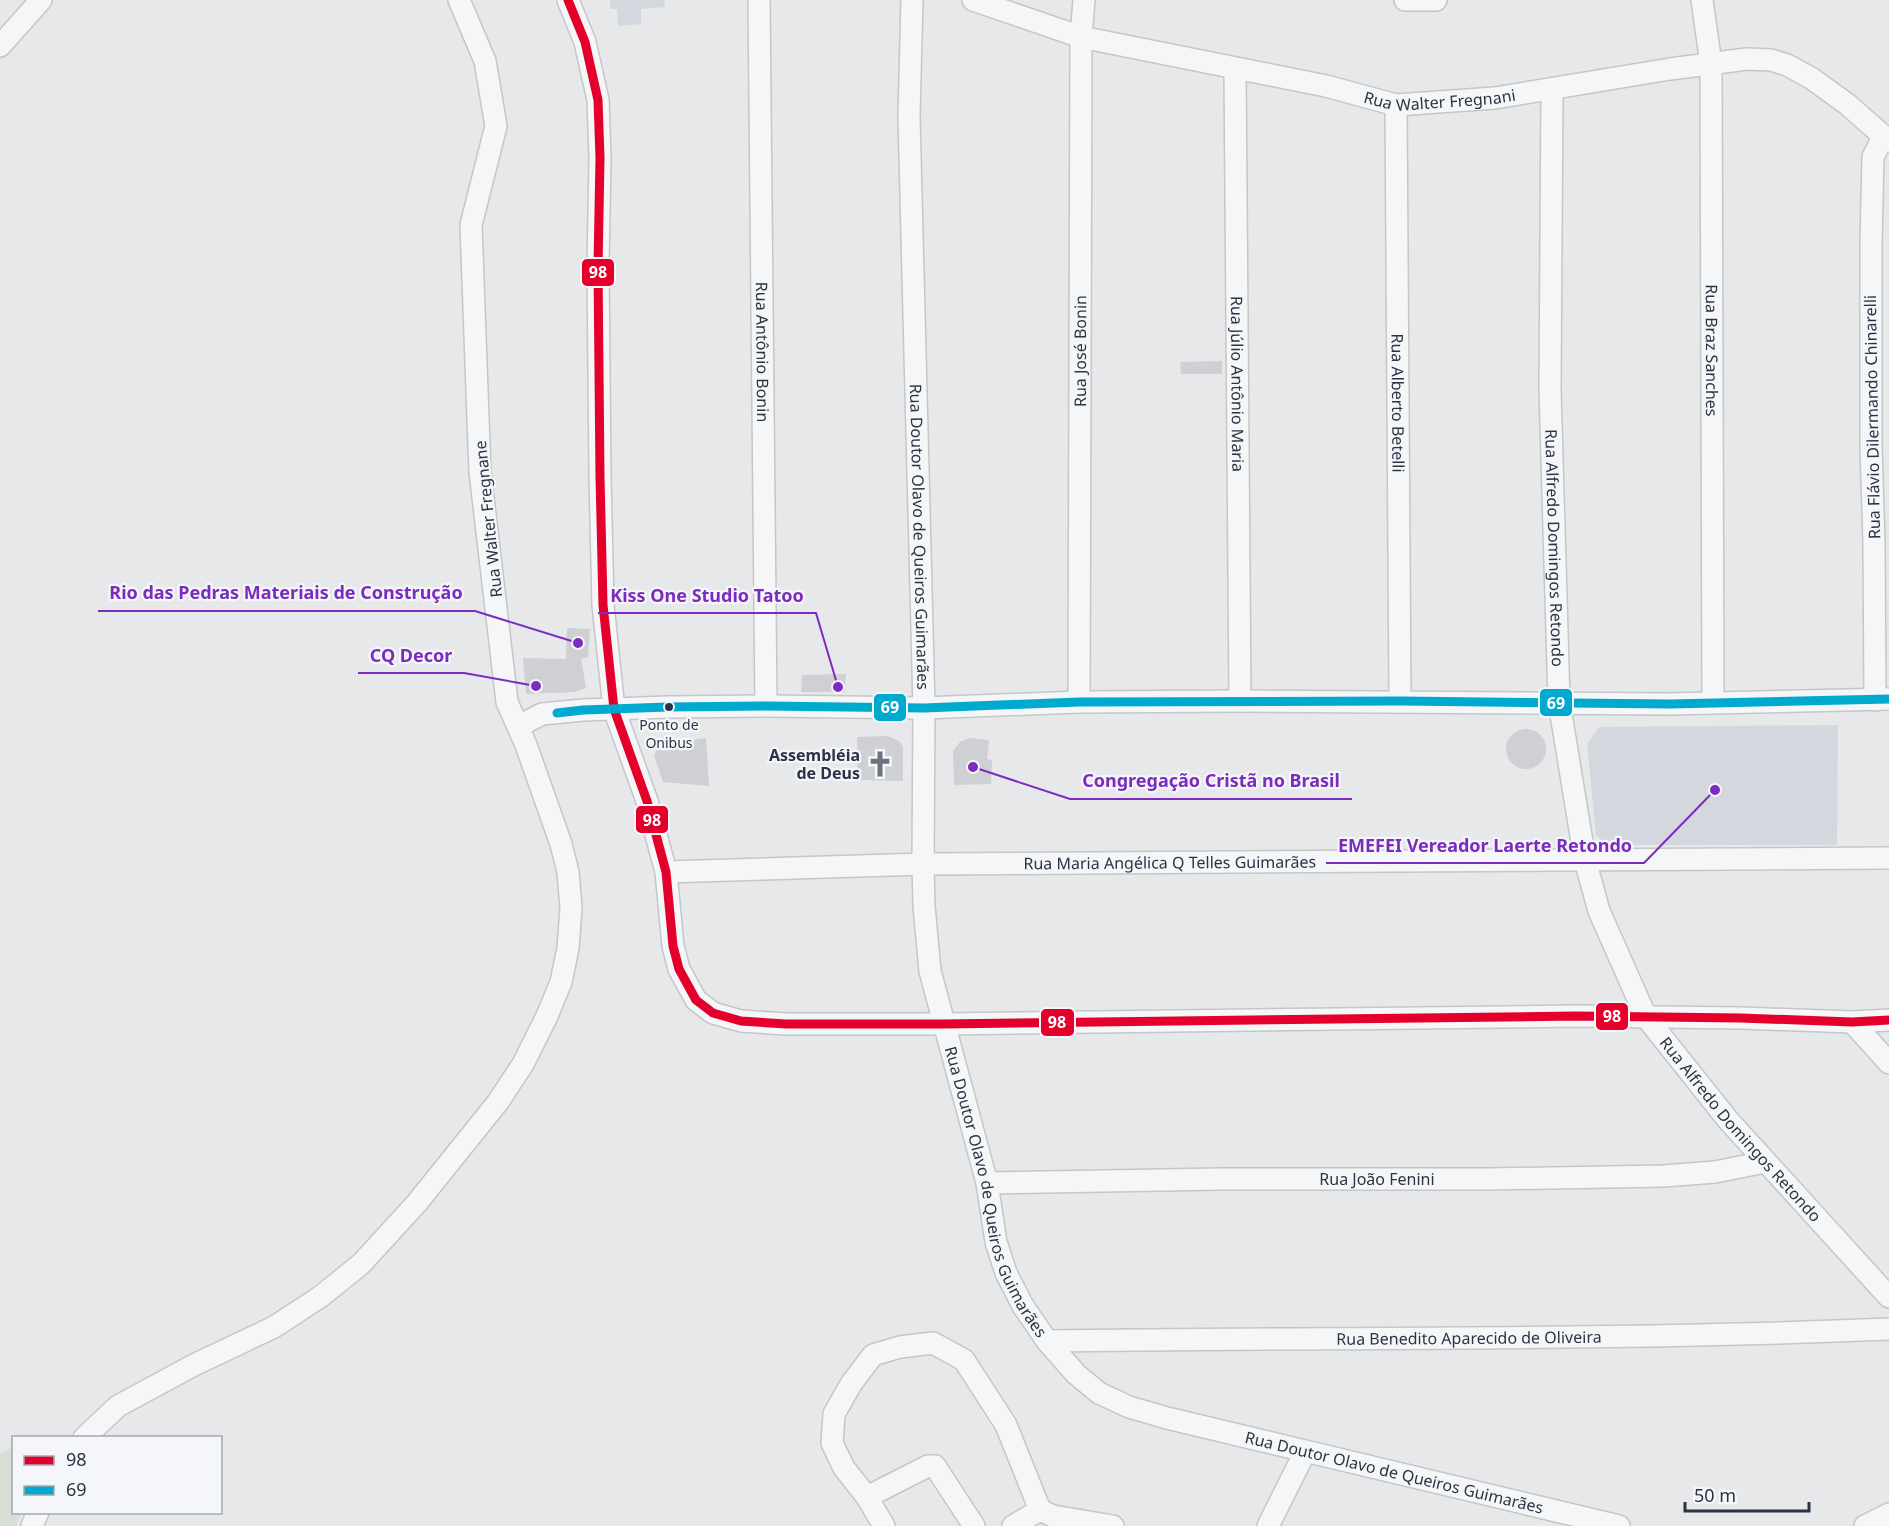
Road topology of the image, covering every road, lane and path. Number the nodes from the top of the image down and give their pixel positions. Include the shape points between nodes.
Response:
1 (41, 0) edge
2 (459, 0) edge
3 (568, 0) edge
4 (759, 0) edge
5 (912, 0) edge
6 (974, 0) edge
7 (1084, 0) edge
8 (1404, 0) edge
9 (1436, 0) edge
10 (1702, 0) edge
11 (1081, 38) junction
12 (0, 46) edge
13 (1711, 64) junction
14 (1236, 68) junction
15 (1552, 90) junction
16 (1396, 105) junction
17 (1886, 139) edge
18 (1882, 542) edge
19 (1882, 699) edge
20 (1240, 701) junction
21 (1401, 701) junction
22 (1079, 702) junction
23 (1559, 702) junction
24 (1713, 702) junction
25 (765, 706) junction
26 (924, 708) junction
27 (614, 709) junction
28 (519, 726) junction
29 (1889, 858) edge
30 (1585, 860) junction
31 (923, 864) junction
32 (666, 872) junction
33 (1646, 1017) junction
34 (1889, 1020) edge
35 (1852, 1022) junction
36 (944, 1024) junction
37 (1889, 1063) edge
38 (1765, 1162) junction
39 (987, 1183) junction
40 (1889, 1297) edge
41 (1889, 1329) edge
42 (1047, 1341) junction
43 (85, 1436) edge
44 (1305, 1452) junction
45 (867, 1497) junction
46 (1040, 1510) junction
47 (1889, 1514) edge
48 (884, 1526) edge
49 (974, 1526) edge
50 (1013, 1526) edge
51 (1113, 1526) edge
52 (1268, 1526) edge
53 (1619, 1526) edge
54 (1865, 1526) edge

1 - 12 street
2 - 28 street, Rua Walter Fregnane via 485,61 496,126 471,225 472,273 480,472 507,702
3 - 27 street via 585,42 598,100 603,605
4 - 25 street, Rua Antônio Bonin
5 - 26 street, Rua Doutor Olavo de Queiros Guimarães via 909,128
6 - 11 street, Rua Walter Fregnani
7 - 11 street, Rua José Bonin
8 - 9 street
10 - 13 street, Rua Braz Sanches
11 - 14 street, Rua Walter Fregnani
11 - 22 street, Rua José Bonin
13 - 15 street, Rua Walter Fregnani
13 - 17 street, Rua Walter Fregnani via 1747,59 1787,65 1847,104
13 - 24 street, Rua Braz Sanches
14 - 16 street, Rua Walter Fregnani
14 - 20 street, Rua Júlio Antônio Maria
15 - 16 street, Rua Walter Fregnani
15 - 23 street, Rua Alfredo Domingos Retondo via 1550,389
16 - 21 street, Rua Alberto Betelli
17 - 18 street, Rua Flávio Dilermando Chinarelli via 1872,157 1871,447
18 - 19 street, Rua Flávio Dilermando Chinarelli
19 - 24 street
20 - 21 street
20 - 22 street
21 - 23 street
22 - 26 street
23 - 24 street
23 - 30 street, Rua Alfredo Domingos Retondo
25 - 26 street
25 - 27 street
26 - 31 street, Rua Doutor Olavo de Queiros Guimarães
27 - 28 street via 542,714
27 - 32 street via 647,801
28 - 43 street, Rua Walter Fregnane via 561,844 571,908 561,982 523,1064 498,1102 416,1204 361,1264 274,1327 118,1406
29 - 30 street, Rua Maria Angélica Q Telles Guimarães
30 - 31 street, Rua Maria Angélica Q Telles Guimarães
30 - 33 street, Rua Alfredo Domingos Retondo via 1599,911
31 - 32 street, Rua Maria Angélica Q Telles Guimarães
31 - 36 street, Rua Doutor Olavo de Queiros Guimarães via 930,971
32 - 36 street via 679,969 696,1000 713,1013 741,1021 786,1024
33 - 35 street
33 - 36 street
33 - 38 street, Rua Alfredo Domingos Retondo
34 - 35 street
35 - 37 street
36 - 39 street, Rua Doutor Olavo de Queiros Guimarães
38 - 39 street, Rua João Fenini via 1715,1172 1663,1176
38 - 40 street, Rua Alfredo Domingos Retondo
39 - 42 street, Rua Doutor Olavo de Queiros Guimarães via 996,1242 1006,1273
41 - 42 street, Rua Benedito Aparecido de Oliveira via 1493,1339
42 - 44 street, Rua Doutor Olavo de Queiros Guimarães via 1099,1393 1129,1407
44 - 52 street
44 - 53 street, Rua Doutor Olavo de Queiros Guimarães
45 - 46 street via 844,1468 832,1443 834,1414 850,1384 873,1355 933,1343 964,1360 1006,1425
45 - 48 street
45 - 49 street via 935,1466
46 - 50 street
46 - 51 street via 1053,1516
47 - 54 street

